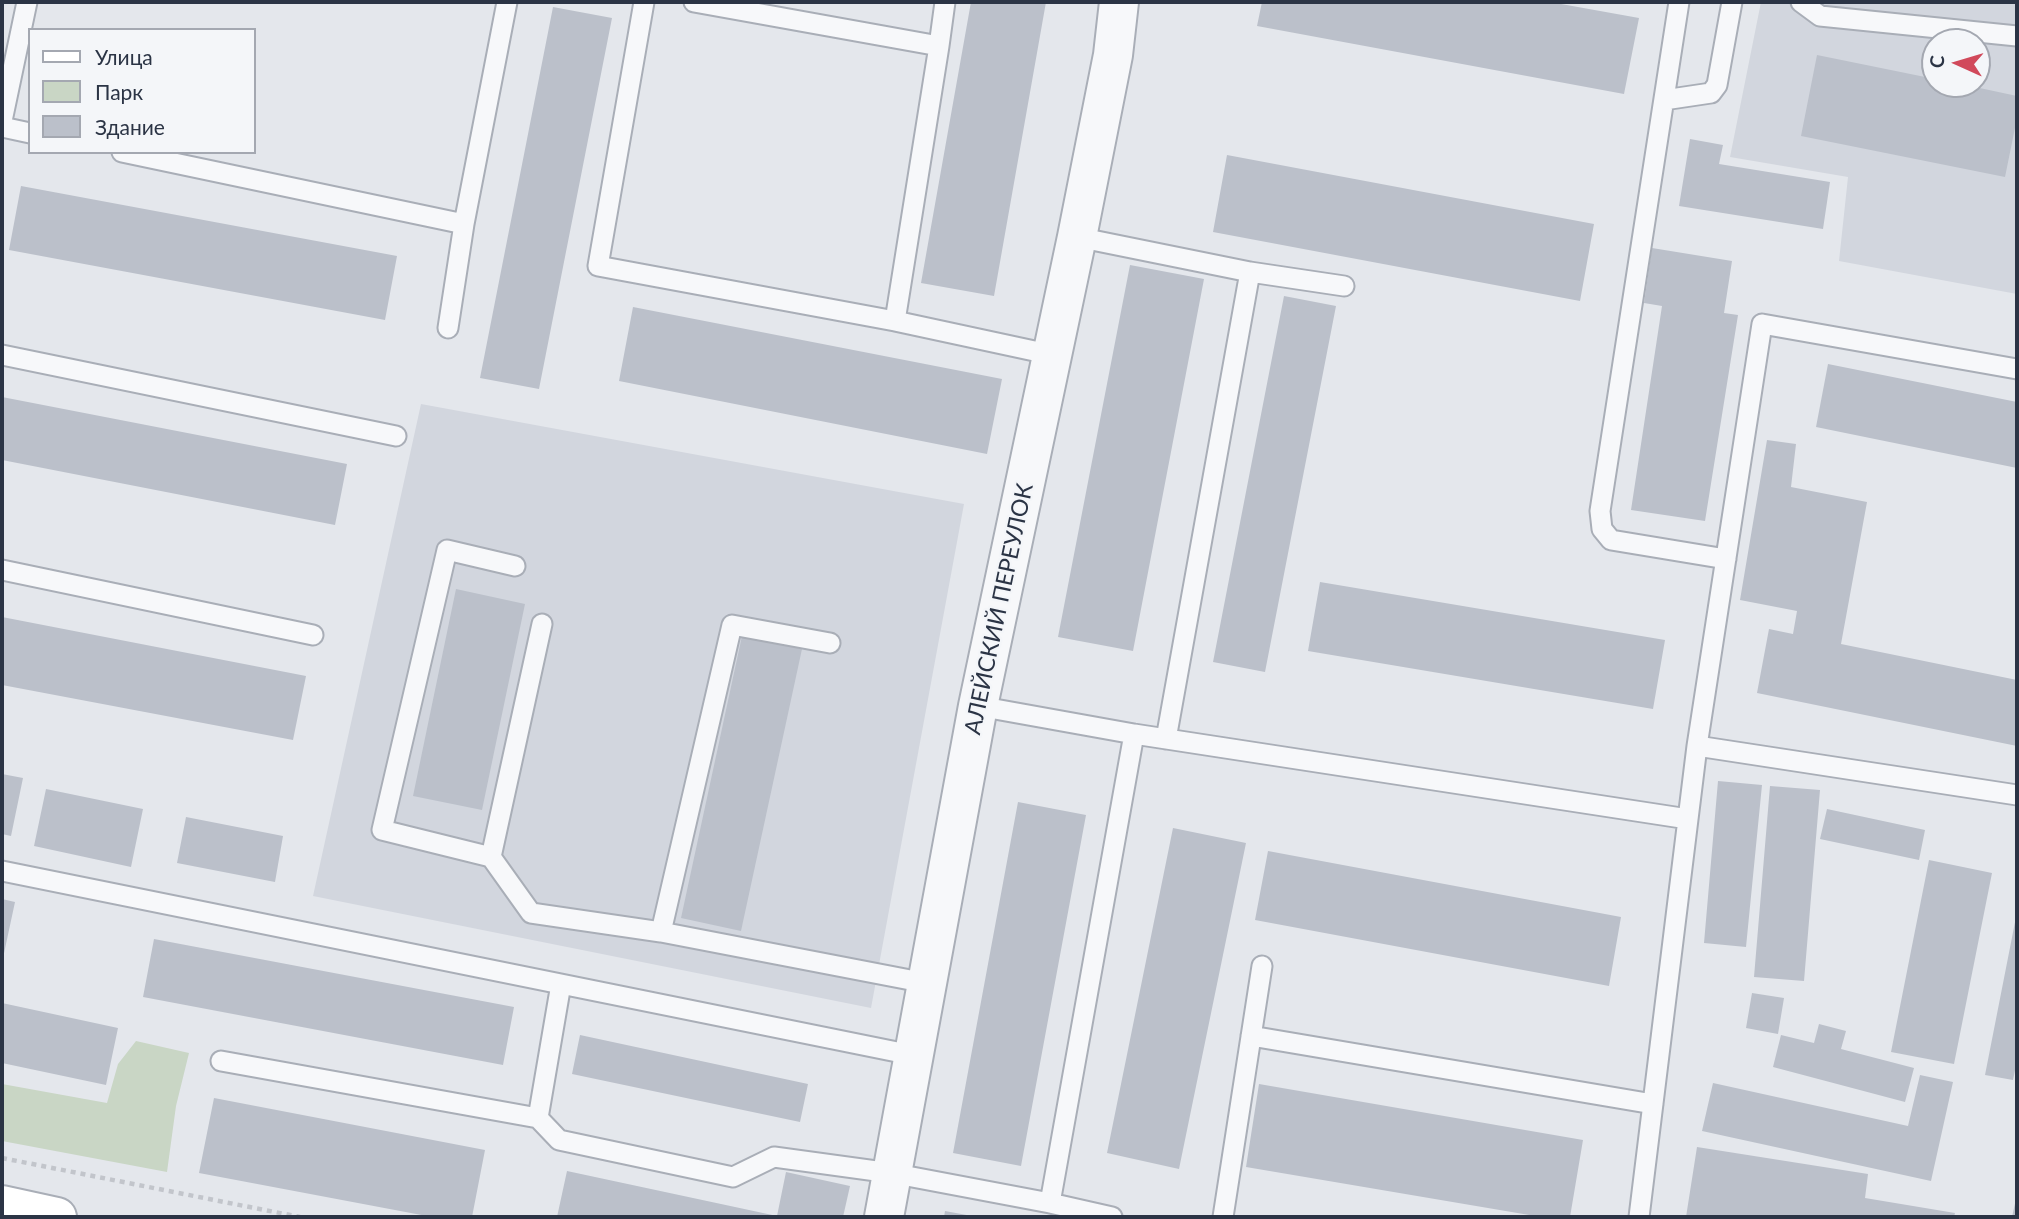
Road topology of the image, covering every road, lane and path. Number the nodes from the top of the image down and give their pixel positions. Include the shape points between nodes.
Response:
1 (27, 2) edge
2 (506, 2) edge
3 (644, 2) edge
4 (694, 2) edge
5 (945, 2) edge
6 (1119, 2) edge
7 (1679, 2) edge
8 (1732, 2) edge
9 (1801, 2) edge
10 (2017, 36) edge
11 (939, 46) junction
12 (1664, 100) junction
13 (2, 121) edge
14 (2, 127) edge
15 (28, 133) edge
16 (132, 154) edge
17 (464, 224) junction
18 (1077, 237) junction
19 (1250, 272) junction
20 (1345, 286) dead end
21 (895, 321) junction
22 (448, 328) dead end
23 (2, 355) edge
24 (1053, 355) junction
25 (2017, 369) edge
26 (396, 436) dead end
27 (1726, 559) junction
28 (515, 566) dead end
29 (2, 570) edge
30 (542, 624) dead end
31 (313, 635) dead end
32 (830, 643) dead end
33 (978, 706) junction
34 (1134, 734) junction
35 (1166, 739) junction
36 (1697, 746) junction
37 (2017, 795) edge
38 (1688, 819) junction
39 (491, 857) junction
40 (2, 871) edge
41 (662, 932) junction
42 (1262, 966) dead end
43 (926, 983) junction
44 (561, 984) junction
45 (1251, 1036) junction
46 (912, 1055) junction
47 (221, 1062) dead end
48 (1653, 1104) junction
49 (538, 1118) junction
50 (2, 1158) edge
51 (891, 1173) junction
52 (1050, 1202) junction
53 (2, 1205) edge
54 (57, 1217) edge
55 (300, 1217) edge
56 (884, 1217) edge
57 (1112, 1217) edge
58 (1223, 1217) edge
59 (1639, 1217) edge

1 - 13 lane
2 - 17 lane
3 - 21 lane via 598,266
4 - 11 lane
5 - 11 lane
6 - 18 street, АЛЕЙСКИЙ ПЕРЕУЛОК
7 - 12 lane
8 - 12 lane via 1717,85 1711,93
9 - 10 lane via 1820,16
11 - 21 lane
12 - 27 lane via 1600,511 1602,529 1611,540
14 - 15 lane
16 - 17 lane
17 - 22 lane
18 - 19 lane
18 - 24 street, АЛЕЙСКИЙ ПЕРЕУЛОК
19 - 20 lane
19 - 35 lane
21 - 24 lane
23 - 26 lane
24 - 33 street, АЛЕЙСКИЙ ПЕРЕУЛОК
25 - 27 lane via 1762,324
27 - 36 lane
28 - 39 lane via 447,550 382,830
29 - 31 lane
30 - 39 lane
32 - 41 lane via 732,625
33 - 34 lane
33 - 43 street, АЛЕЙСКИЙ ПЕРЕУЛОК
34 - 35 lane
34 - 52 lane
35 - 38 lane
36 - 37 lane
36 - 38 lane
38 - 48 lane
39 - 41 lane via 531,913
40 - 44 lane
41 - 43 lane
42 - 45 lane
43 - 46 street, АЛЕЙСКИЙ ПЕРЕУЛОК
44 - 46 lane
44 - 49 lane
45 - 48 lane
45 - 58 lane
46 - 51 street, АЛЕЙСКИЙ ПЕРЕУЛОК
47 - 49 lane
48 - 59 lane
49 - 51 lane via 558,1140 733,1177 774,1157
50 - 55 path
51 - 52 lane
51 - 56 street, АЛЕЙСКИЙ ПЕРЕУЛОК
52 - 57 lane
53 - 54 main road

